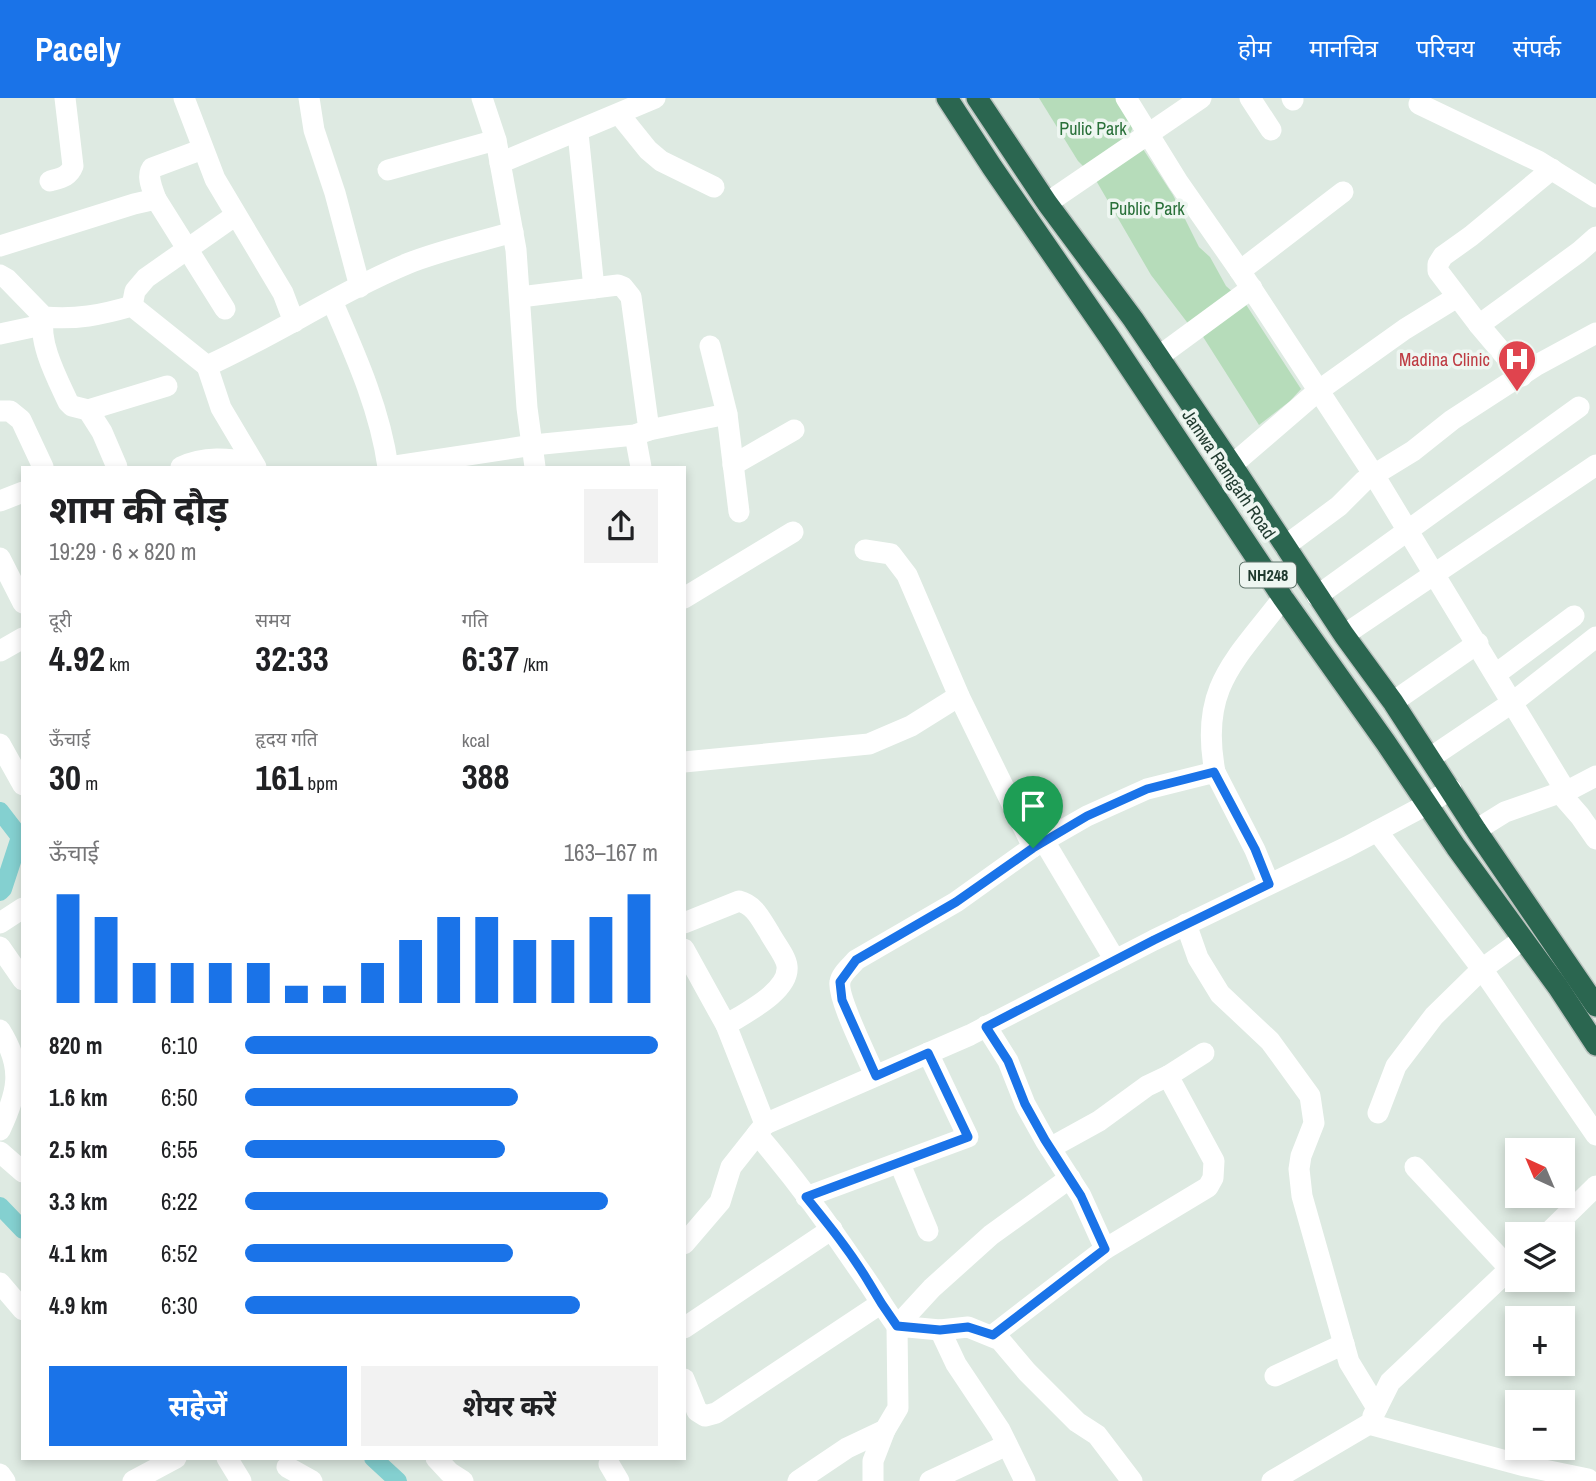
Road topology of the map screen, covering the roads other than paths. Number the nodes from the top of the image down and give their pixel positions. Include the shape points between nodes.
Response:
1 (65, 98) edge
2 (184, 98) edge
3 (309, 98) edge
4 (482, 98) edge
5 (655, 98) edge
6 (947, 98) edge
7 (977, 98) edge
8 (1126, 98) edge
9 (1201, 98) edge
10 (1250, 98) edge
11 (1419, 104) dead end
12 (619, 114) junction
13 (1271, 130) dead end
14 (578, 133) junction
15 (1148, 134) junction
16 (496, 140) junction
17 (203, 149) junction
18 (500, 163) junction
19 (1552, 169) junction
20 (388, 170) dead end
21 (50, 181) dead end
22 (714, 187) dead end
23 (1343, 192) dead end
24 (1596, 197) edge
25 (156, 200) junction
26 (1047, 203) junction
27 (236, 215) junction
28 (513, 232) junction
29 (1596, 237) edge
30 (0, 246) edge
31 (187, 251) junction
32 (0, 275) edge
33 (1246, 279) junction
34 (360, 287) junction
35 (594, 288) junction
36 (1457, 297) junction
37 (520, 298) junction
38 (332, 300) junction
39 (132, 306) junction
40 (225, 309) dead end
41 (43, 321) junction
42 (294, 322) junction
43 (1479, 325) junction
44 (1596, 332) edge
45 (0, 334) edge
46 (710, 346) dead end
47 (1158, 356) junction
48 (207, 366) junction
49 (1522, 376) junction
50 (167, 386) dead end
51 (1318, 391) junction
52 (1579, 407) dead end
53 (88, 410) junction
54 (0, 411) edge
55 (727, 414) junction
56 (794, 430) dead end
57 (642, 432) junction
58 (533, 445) junction
59 (254, 465) edge
60 (733, 465) junction
61 (1232, 465) junction
62 (1596, 465) edge
63 (43, 466) edge
64 (117, 466) edge
65 (184, 466) edge
66 (388, 466) edge
67 (395, 466) edge
68 (536, 466) edge
69 (641, 466) edge
70 (1374, 475) junction
71 (21, 493) edge
72 (0, 501) edge
73 (739, 512) dead end
74 (1408, 529) junction
75 (793, 532) dead end
76 (1285, 546) junction
77 (865, 550) dead end
78 (0, 558) edge
79 (1434, 572) junction
80 (1317, 596) junction
81 (686, 597) edge
82 (1283, 598) junction
83 (21, 599) edge
84 (1574, 615) dead end
85 (1344, 635) junction
86 (1596, 638) edge
87 (21, 640) edge
88 (1478, 643) junction
89 (0, 651) edge
90 (1496, 674) junction
91 (959, 696) junction
92 (1393, 702) junction
93 (1513, 702) junction
94 (0, 744) edge
95 (1430, 758) junction
96 (686, 762) edge
97 (20, 770) edge
98 (1214, 772) junction
99 (1596, 776) edge
100 (1451, 789) junction
101 (1562, 791) junction
102 (1426, 805) junction
103 (1476, 830) junction
104 (1377, 831) junction
105 (1596, 839) edge
106 (1038, 844) junction
107 (1269, 884) junction
108 (21, 909) edge
109 (686, 922) edge
110 (0, 923) edge
111 (1186, 924) junction
112 (1522, 940) junction
113 (0, 947) edge
114 (686, 953) edge
115 (1115, 960) junction
116 (1482, 969) junction
117 (21, 978) edge
118 (1596, 1005) edge
119 (726, 1026) junction
120 (986, 1027) junction
121 (0, 1030) edge
122 (1596, 1045) edge
123 (928, 1053) junction
124 (1204, 1053) dead end
125 (876, 1076) junction
126 (1168, 1076) junction
127 (1378, 1113) dead end
128 (761, 1129) junction
129 (0, 1130) edge
130 (1596, 1135) edge
131 (1050, 1148) junction
132 (0, 1152) edge
133 (901, 1164) junction
134 (1415, 1167) dead end
135 (21, 1170) edge
136 (1070, 1178) junction
137 (1596, 1186) edge
138 (806, 1197) junction
139 (1559, 1222) edge
140 (832, 1229) junction
141 (928, 1231) dead end
142 (686, 1242) edge
143 (1105, 1249) junction
144 (1505, 1256) edge
145 (1505, 1273) edge
146 (0, 1283) edge
147 (880, 1304) junction
148 (21, 1308) edge
149 (897, 1326) junction
150 (686, 1327) edge
151 (940, 1330) junction
152 (993, 1335) junction
153 (1344, 1344) junction
154 (1275, 1376) dead end
155 (686, 1384) edge
156 (1373, 1416) junction
157 (885, 1430) junction
158 (1007, 1445) junction
159 (170, 1460) edge
160 (227, 1460) edge
161 (438, 1460) edge
162 (286, 1469) edge
163 (141, 1470) edge
164 (0, 1474) edge
165 (1591, 1479) edge
166 (5, 1481) edge
167 (241, 1481) edge
168 (312, 1481) edge
169 (463, 1481) edge
170 (798, 1481) edge
171 (873, 1481) edge
172 (930, 1481) edge
173 (1025, 1481) edge
174 (1132, 1481) edge
175 (1272, 1481) edge

1 - 21 street via 73,166 65,177
2 - 17 street
3 - 34 street via 314,130
4 - 16 street
5 - 12 street
6 - 82 highway, Jamwa Ramgarh Road / NH248
7 - 26 highway, Jamwa Ramgarh Road / NH248
8 - 15 street
9 - 15 street
10 - 13 street
11 - 19 street
12 - 14 street
12 - 22 street via 661,161
14 - 18 street
14 - 35 street
15 - 26 street
15 - 33 street
16 - 18 street
16 - 20 street
17 - 25 street via 152,168 149,180
17 - 27 street
18 - 28 street
19 - 24 street
19 - 36 street via 1443,256 1438,271
23 - 33 street
25 - 30 street
25 - 31 street
26 - 47 highway, Jamwa Ramgarh Road / NH248
27 - 31 street
27 - 42 street via 283,293
28 - 34 street via 410,263
28 - 37 street
29 - 43 street
31 - 39 street via 139,285
31 - 40 street
32 - 41 street
33 - 47 street
33 - 51 street
34 - 38 street
35 - 37 street
35 - 57 street via 623,286 631,298
36 - 43 street
36 - 51 street
37 - 58 street
38 - 42 street
38 - 66 street via 384,438
39 - 41 street via 96,317
39 - 48 street
41 - 45 street
41 - 53 street via 53,368 68,402
42 - 48 street
43 - 49 street
44 - 49 street
46 - 55 street
47 - 61 highway, Jamwa Ramgarh Road / NH248
48 - 59 street via 221,408
49 - 70 street
50 - 53 street
51 - 61 street
51 - 70 street
52 - 74 street
53 - 64 street
54 - 63 street via 10,411 21,420
55 - 57 street
55 - 60 street
56 - 60 street
57 - 58 street
57 - 69 street
58 - 67 street
58 - 68 street
59 - 65 street via 233,458
60 - 73 street
61 - 76 highway, Jamwa Ramgarh Road / NH248
62 - 79 street
70 - 74 street
70 - 76 street
71 - 72 street
74 - 79 street
74 - 80 street
75 - 81 street
76 - 80 highway, Jamwa Ramgarh Road / NH248
77 - 91 street via 891,554 907,575
78 - 83 street
79 - 85 street
79 - 88 street
80 - 85 highway, Jamwa Ramgarh Road / NH248
82 - 98 street via 1231,664 1219,687 1211,715
82 - 102 highway, Jamwa Ramgarh Road / NH248
84 - 90 street
85 - 92 highway, Jamwa Ramgarh Road / NH248
86 - 93 street
87 - 89 street
88 - 90 street
88 - 92 street
90 - 93 street
91 - 96 street via 911,726 869,744
91 - 106 street
92 - 95 highway, Jamwa Ramgarh Road / NH248
93 - 95 street
93 - 101 street
94 - 97 street
95 - 100 highway, Jamwa Ramgarh Road / NH248
98 - 106 street via 1147,789
98 - 107 street
99 - 101 street
100 - 102 street
100 - 103 highway, Jamwa Ramgarh Road / NH248
101 - 103 street via 1505,812
101 - 105 street
102 - 104 street
102 - 112 highway, Jamwa Ramgarh Road / NH248
103 - 118 highway, Jamwa Ramgarh Road / NH248
104 - 107 street
104 - 116 street
106 - 115 street
106 - 125 street via 956,902 856,960 847,971 840,982 842,1000
107 - 111 street
108 - 110 street
109 - 119 street via 739,901 747,903 788,964 780,989
111 - 115 street
111 - 153 street via 1198,958 1220,994 1270,1041 1310,1096 1314,1123 1301,1156 1302,1196
112 - 116 street
112 - 122 highway, Jamwa Ramgarh Road / NH248
113 - 117 street
114 - 119 street
115 - 120 street
116 - 127 street via 1434,1016 1396,1066
116 - 130 street
119 - 128 street
120 - 123 street
120 - 131 street via 1008,1061
121 - 129 street via 10,1046 16,1073 16,1093
123 - 125 street
123 - 133 street via 968,1137
124 - 126 street
125 - 128 street
126 - 131 street
126 - 143 street via 1214,1161 1213,1178 1208,1187
128 - 138 street
128 - 142 street via 731,1167 720,1202
131 - 136 street
132 - 135 street
133 - 138 street
133 - 141 street
134 - 144 street
136 - 143 street
136 - 149 street via 991,1235
137 - 139 street
138 - 140 street
140 - 147 street
140 - 150 street
143 - 152 street
145 - 156 street via 1390,1382
146 - 148 street
147 - 149 street
147 - 155 street via 716,1413 705,1416 697,1411
149 - 151 street
149 - 157 street via 898,1408
151 - 152 street via 968,1327
151 - 158 street
152 - 174 street via 1077,1422 1097,1435
153 - 154 street
153 - 156 street
156 - 165 street via 1525,1466
156 - 175 street
157 - 170 street via 847,1448
157 - 171 street via 873,1461
158 - 172 street
158 - 173 street
159 - 163 street
160 - 167 street
161 - 169 street
162 - 168 street
164 - 166 street

